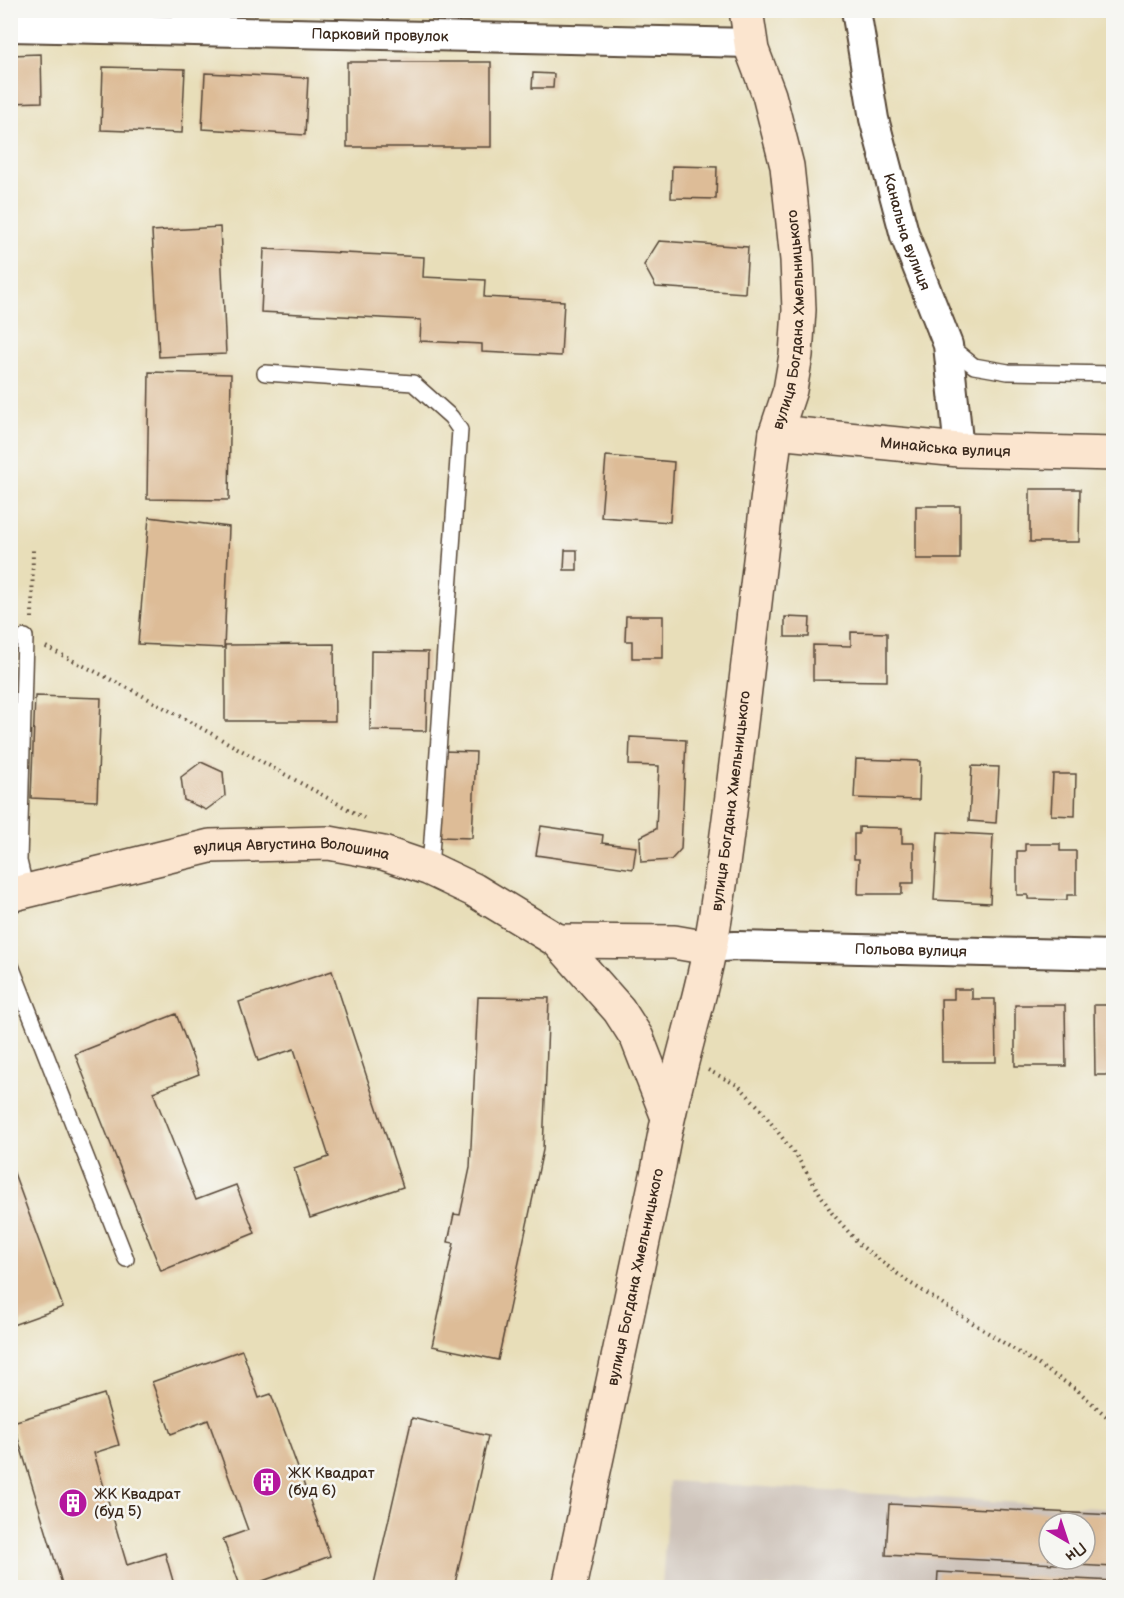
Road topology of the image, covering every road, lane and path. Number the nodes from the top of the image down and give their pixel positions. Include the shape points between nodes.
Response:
1 (746, 10) edge
2 (856, 10) edge
3 (10, 27) edge
4 (751, 43) junction
5 (948, 345) junction
6 (265, 373) dead end
7 (1113, 374) edge
8 (776, 432) junction
9 (959, 450) junction
10 (1113, 454) edge
11 (33, 549) dead end
12 (28, 638) junction
13 (383, 853) junction
14 (430, 869) junction
15 (18, 893) edge
16 (558, 941) junction
17 (709, 948) junction
18 (1113, 955) edge
19 (10, 963) edge
20 (684, 1058) junction
21 (667, 1115) junction
22 (126, 1259) dead end
23 (1113, 1424) edge
24 (569, 1587) edge

1 - 4 street, вулиця Богдана Хмельницького
2 - 5 street, Канальна вулиця via 874,119 905,236
3 - 4 street, Парковий провулок
4 - 8 street, вулиця Богдана Хмельницького via 770,95 787,166 797,260 796,355
5 - 7 lane via 974,366 1008,372
5 - 9 street, Канальна вулиця
6 - 14 lane via 413,382 460,430
8 - 9 street, Минайська вулиця
8 - 17 street, вулиця Богдана Хмельницького
9 - 10 street, Минайська вулиця
11 - 12 path
12 - 13 path via 134,691 364,818
12 - 15 lane
13 - 14 street, вулиця Августина Волошина
13 - 15 street, вулиця Августина Волошина via 329,843 210,846
14 - 16 street, вулиця Августина Волошина via 474,890
16 - 17 street via 674,942
16 - 21 street, вулиця Августина Волошина via 619,1010 637,1038
17 - 18 street, Польова вулиця
17 - 20 street, вулиця Богдана Хмельницького
19 - 22 lane
20 - 21 street, вулиця Богдана Хмельницького
20 - 23 path via 739,1086 797,1156 832,1213 860,1245 907,1281 1076,1389
21 - 24 street, вулиця Богдана Хмельницького via 657,1178

